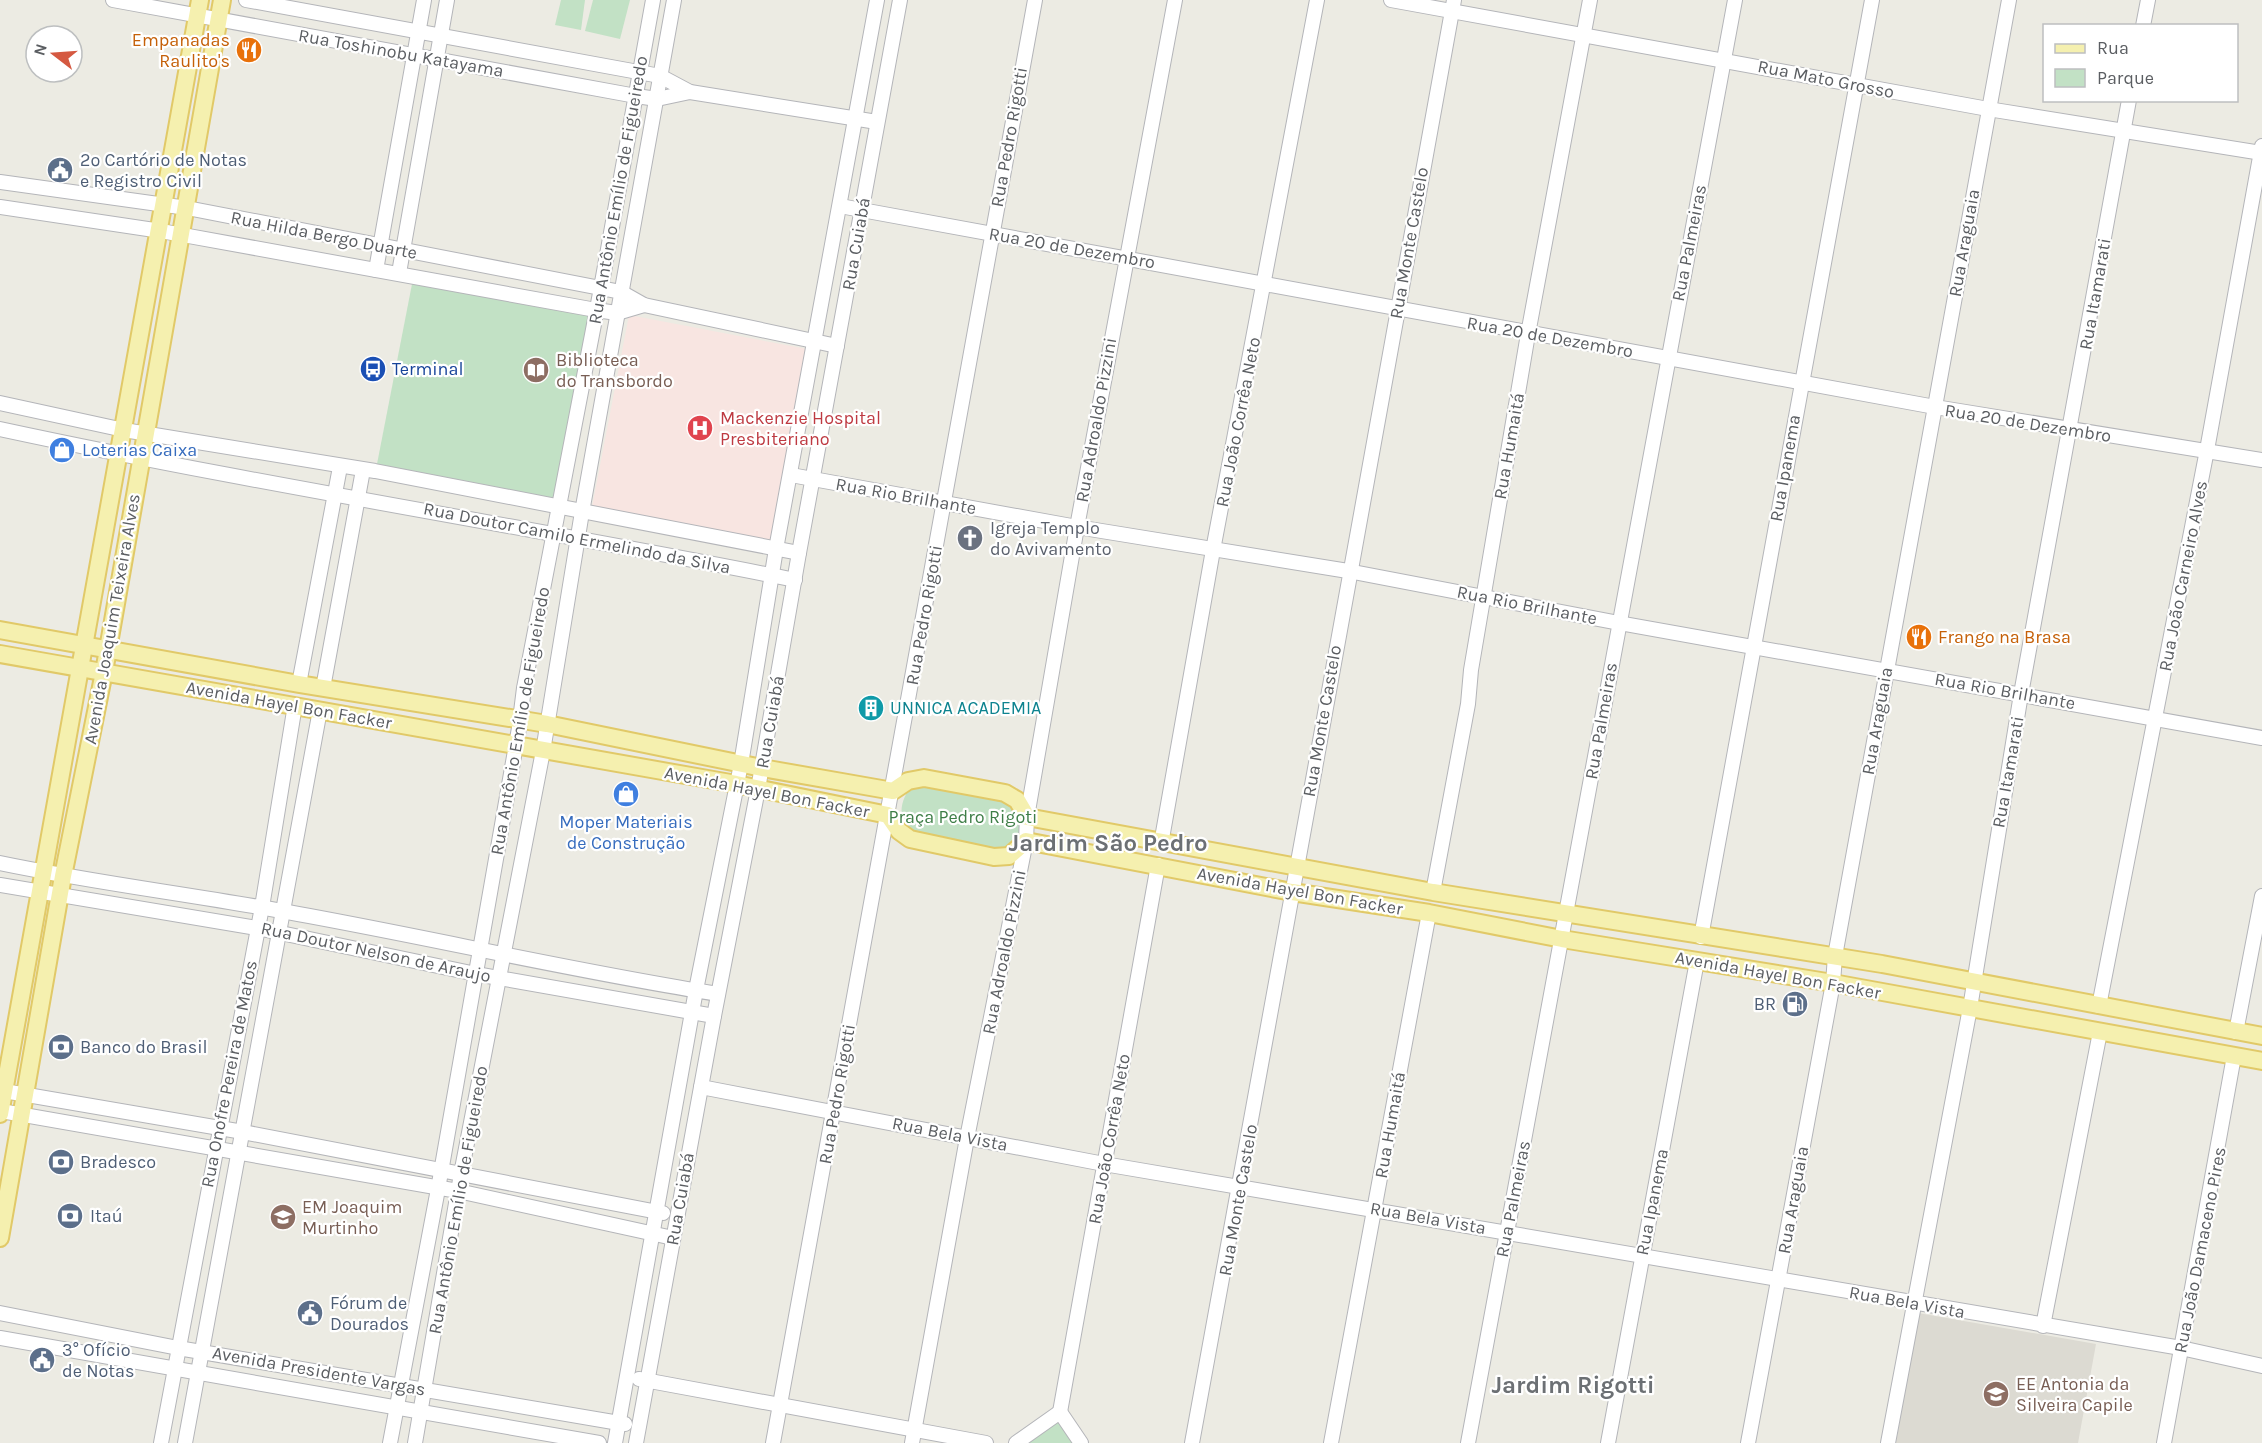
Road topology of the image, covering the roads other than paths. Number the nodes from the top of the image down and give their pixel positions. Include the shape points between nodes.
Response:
1 (113, 0) edge
2 (222, 0) edge
3 (246, 0) edge
4 (424, 0) edge
5 (447, 0) edge
6 (653, 0) edge
7 (674, 0) edge
8 (877, 0) edge
9 (900, 0) edge
10 (1035, 0) edge
11 (1175, 0) edge
12 (1317, 0) edge
13 (1391, 0) edge
14 (1590, 0) edge
15 (1735, 0) edge
16 (1872, 0) edge
17 (2009, 0) edge
18 (2148, 0) edge
19 (1453, 5) edge
20 (199, 8) edge
21 (219, 19) junction
22 (2143, 24) edge
23 (418, 32) junction
24 (1583, 33) junction
25 (441, 36) junction
26 (414, 56) junction
27 (436, 60) junction
28 (1723, 60) junction
29 (640, 72) junction
30 (660, 76) junction
31 (1856, 85) junction
32 (690, 92) junction
33 (636, 96) junction
34 (657, 99) junction
35 (2129, 102) edge
36 (1988, 109) junction
37 (856, 118) junction
38 (877, 122) junction
39 (2124, 132) junction
40 (2262, 150) edge
41 (0, 182) edge
42 (164, 206) junction
43 (840, 206) junction
44 (0, 207) edge
45 (187, 208) junction
46 (862, 210) junction
47 (161, 231) junction
48 (992, 234) junction
49 (182, 235) junction
50 (380, 248) junction
51 (404, 250) junction
52 (1126, 258) junction
53 (376, 270) junction
54 (399, 273) junction
55 (1264, 283) junction
56 (601, 288) junction
57 (621, 292) junction
58 (644, 305) junction
59 (1397, 309) junction
60 (596, 310) junction
61 (617, 313) junction
62 (1528, 334) junction
63 (815, 341) junction
64 (837, 346) junction
65 (1668, 358) junction
66 (1801, 383) junction
67 (0, 403) edge
68 (1935, 407) junction
69 (0, 429) edge
70 (124, 430) junction
71 (2071, 431) junction
72 (145, 433) junction
73 (2207, 450) junction
74 (119, 455) junction
75 (141, 458) junction
76 (2262, 460) edge
77 (340, 467) junction
78 (363, 470) junction
79 (791, 475) junction
80 (813, 479) junction
81 (335, 493) junction
82 (358, 497) junction
83 (943, 503) junction
84 (558, 506) junction
85 (582, 512) junction
86 (1077, 527) junction
87 (553, 534) junction
88 (578, 539) junction
89 (776, 549) junction
90 (1213, 550) junction
91 (799, 553) junction
92 (1348, 571) junction
93 (772, 576) junction
94 (795, 580) junction
95 (1484, 597) junction
96 (1618, 623) junction
97 (0, 630) edge
98 (764, 630) junction
99 (786, 634) junction
100 (84, 645) junction
101 (1753, 646) junction
102 (108, 650) junction
103 (0, 654) edge
104 (80, 667) junction
105 (1886, 670) junction
106 (104, 672) junction
107 (299, 684) junction
108 (323, 688) junction
109 (2021, 694) junction
110 (295, 705) junction
111 (320, 710) junction
112 (2156, 718) junction
113 (520, 720) junction
114 (547, 724) junction
115 (2262, 738) edge
116 (516, 746) junction
117 (543, 751) junction
118 (741, 764) junction
119 (762, 768) junction
120 (736, 784) junction
121 (758, 789) junction
122 (893, 791) junction
123 (888, 815) junction
124 (1027, 817) junction
125 (1026, 841) junction
126 (1161, 844) junction
127 (0, 863) edge
128 (1158, 865) junction
129 (1297, 866) junction
130 (42, 872) junction
131 (63, 876) junction
132 (0, 885) edge
133 (1292, 892) junction
134 (1433, 892) junction
135 (38, 893) junction
136 (2262, 896) edge
137 (59, 897) junction
138 (262, 907) junction
139 (283, 912) junction
140 (1429, 913) junction
141 (1566, 915) junction
142 (257, 928) junction
143 (279, 932) junction
144 (1701, 937) junction
145 (1562, 939) junction
146 (479, 951) junction
147 (502, 955) junction
148 (1835, 956) junction
149 (1697, 960) junction
150 (476, 974) junction
151 (498, 977) junction
152 (1973, 980) junction
153 (1833, 983) junction
154 (696, 990) junction
155 (718, 994) junction
156 (2099, 1006) junction
157 (1970, 1008) junction
158 (692, 1013) junction
159 (714, 1016) junction
160 (2100, 1032) junction
161 (2236, 1032) junction
162 (2262, 1036) edge
163 (2234, 1056) junction
164 (2262, 1061) edge
165 (701, 1087) junction
166 (25, 1095) junction
167 (1, 1103) edge
168 (834, 1112) junction
169 (21, 1114) junction
170 (219, 1129) junction
171 (243, 1132) junction
172 (967, 1138) junction
173 (215, 1149) junction
174 (240, 1152) junction
175 (1104, 1164) junction
176 (441, 1171) junction
177 (461, 1174) junction
178 (1240, 1186) junction
179 (438, 1190) junction
180 (458, 1191) junction
181 (1374, 1208) junction
182 (656, 1212) junction
183 (677, 1216) junction
184 (1507, 1232) junction
185 (652, 1234) junction
186 (673, 1238) junction
187 (0, 1239) edge
188 (1641, 1257) junction
189 (1778, 1280) junction
190 (1913, 1303) junction
191 (0, 1313) edge
192 (2043, 1326) junction
193 (0, 1338) edge
194 (177, 1348) junction
195 (2181, 1348) junction
196 (201, 1351) junction
197 (2262, 1366) edge
198 (173, 1369) junction
199 (197, 1374) junction
200 (628, 1377) junction
201 (647, 1381) junction
202 (400, 1386) junction
203 (425, 1389) junction
204 (780, 1407) junction
205 (397, 1408) junction
206 (421, 1412) junction
207 (1060, 1412) junction
208 (618, 1423) junction
209 (639, 1426) junction
210 (913, 1437) edge
211 (161, 1443) edge
212 (185, 1443) edge
213 (390, 1443) edge
214 (415, 1443) edge
215 (599, 1443) edge
216 (615, 1443) edge
217 (636, 1443) edge
218 (773, 1443) edge
219 (986, 1443) edge
220 (1016, 1443) edge
221 (1081, 1443) edge
222 (1192, 1443) edge
223 (1331, 1443) edge
224 (1468, 1443) edge
225 (1608, 1443) edge
226 (1748, 1443) edge
227 (1888, 1443) edge
228 (2164, 1443) edge

1 - 20 street, Rua Toshinobu Katayama
2 - 21 main road, Avenida Joaquim Teixeira Alves
3 - 23 street, Rua Toshinobu Katayama
4 - 23 street
5 - 25 street
6 - 29 street, Rua Antônio Emílio de Figueiredo
7 - 30 street, Rua Antônio Emílio de Figueiredo
8 - 37 street, Rua Cuiabá
9 - 38 street, Rua Cuiabá
10 - 48 street, Rua Pedro Rigotti
11 - 52 street, Rua Adroaldo Pizzini
12 - 55 street, Rua João Corrêa Neto
13 - 19 street, Rua Mato Grosso
14 - 24 street, Rua Humaitá
15 - 28 street, Rua Palmeiras
16 - 31 street, Rua Ipanema
17 - 36 street, Rua Araguaia
18 - 22 street
19 - 24 street, Rua Mato Grosso
19 - 59 street, Rua Monte Castelo
20 - 21 street, Rua Toshinobu Katayama
20 - 42 main road, Avenida Joaquim Teixeira Alves
21 - 26 street, Rua Toshinobu Katayama
21 - 45 main road, Avenida Joaquim Teixeira Alves
23 - 25 street, Rua Toshinobu Katayama
23 - 26 street
24 - 28 street, Rua Mato Grosso
24 - 62 street, Rua Humaitá
25 - 27 street
25 - 29 street, Rua Toshinobu Katayama
26 - 27 street, Rua Toshinobu Katayama
26 - 50 street
27 - 33 street, Rua Toshinobu Katayama
27 - 51 street
28 - 31 street, Rua Mato Grosso
28 - 65 street, Rua Palmeiras
29 - 30 street, Rua Toshinobu Katayama
29 - 33 street, Rua Antônio Emílio de Figueiredo
30 - 32 street, Rua Toshinobu Katayama
30 - 34 street, Rua Antônio Emílio de Figueiredo
31 - 36 street, Rua Mato Grosso
31 - 66 street, Rua Ipanema
32 - 34 street, Rua Toshinobu Katayama
32 - 37 street, Rua Toshinobu Katayama
33 - 34 street, Rua Toshinobu Katayama
33 - 56 street, Rua Antônio Emílio de Figueiredo
34 - 57 street, Rua Antônio Emílio de Figueiredo
35 - 39 street, Rua Itamarati
36 - 39 street, Rua Mato Grosso
36 - 68 street, Rua Araguaia
37 - 38 street, Rua Toshinobu Katayama
37 - 43 street, Rua Cuiabá
38 - 46 street, Rua Cuiabá
39 - 40 street, Rua Mato Grosso
39 - 71 street, Rua Itamarati
40 - 73 street, Rua João Carneiro Alves
41 - 42 street, Rua Hilda Bergo Duarte
42 - 45 street, Rua Hilda Bergo Duarte
42 - 47 main road, Avenida Joaquim Teixeira Alves
43 - 46 street, Rua 20 de Dezembro
43 - 63 street, Rua Cuiabá
44 - 47 street, Rua Hilda Bergo Duarte
45 - 49 main road, Avenida Joaquim Teixeira Alves
45 - 50 street, Rua Hilda Bergo Duarte
46 - 48 street, Rua 20 de Dezembro
46 - 64 street, Rua Cuiabá
47 - 49 street, Rua Hilda Bergo Duarte
47 - 70 main road, Avenida Joaquim Teixeira Alves
48 - 52 street, Rua 20 de Dezembro
48 - 83 street, Rua Pedro Rigotti
49 - 53 street, Rua Hilda Bergo Duarte
49 - 72 main road, Avenida Joaquim Teixeira Alves
50 - 51 street, Rua Hilda Bergo Duarte
50 - 53 street
51 - 54 street
51 - 56 street, Rua Hilda Bergo Duarte
52 - 55 street, Rua 20 de Dezembro
52 - 86 street, Rua Adroaldo Pizzini
53 - 54 street, Rua Hilda Bergo Duarte
54 - 60 street, Rua Hilda Bergo Duarte
55 - 59 street, Rua 20 de Dezembro
55 - 90 street, Rua João Corrêa Neto
56 - 57 street, Rua Hilda Bergo Duarte
56 - 60 street, Rua Antônio Emílio de Figueiredo
57 - 58 street, Rua Hilda Bergo Duarte
57 - 61 street, Rua Antônio Emílio de Figueiredo
58 - 61 street, Rua Hilda Bergo Duarte
58 - 63 street, Rua Hilda Bergo Duarte
59 - 62 street, Rua 20 de Dezembro
59 - 92 street, Rua Monte Castelo
60 - 61 street, Rua Hilda Bergo Duarte
60 - 84 street, Rua Antônio Emílio de Figueiredo
61 - 85 street, Rua Antônio Emílio de Figueiredo
62 - 65 street, Rua 20 de Dezembro
62 - 95 street, Rua Humaitá
63 - 64 street, Rua Hilda Bergo Duarte
63 - 79 street, Rua Cuiabá
64 - 80 street, Rua Cuiabá
65 - 66 street, Rua 20 de Dezembro
65 - 96 street, Rua Palmeiras
66 - 68 street, Rua 20 de Dezembro
66 - 101 street, Rua Ipanema
67 - 70 street
68 - 71 street, Rua 20 de Dezembro
68 - 105 street, Rua Araguaia
69 - 74 street
70 - 72 street
70 - 74 main road, Avenida Joaquim Teixeira Alves
71 - 73 street, Rua 20 de Dezembro
71 - 109 street, Rua Itamarati
72 - 75 main road, Avenida Joaquim Teixeira Alves
72 - 77 street
73 - 76 street, Rua 20 de Dezembro
73 - 112 street, Rua João Carneiro Alves
74 - 75 street
74 - 100 main road, Avenida Joaquim Teixeira Alves
75 - 81 street, Rua Doutor Camilo Ermelindo da Silva
75 - 102 main road, Avenida Joaquim Teixeira Alves
77 - 78 street, Rua Doutor Camilo Ermelindo da Silva
77 - 81 street
78 - 82 street
78 - 84 street, Rua Doutor Camilo Ermelindo da Silva
79 - 80 street, Rua Rio Brilhante
79 - 89 street, Rua Cuiabá
80 - 83 street, Rua Rio Brilhante
80 - 91 street, Rua Cuiabá
81 - 82 street, Rua Doutor Camilo Ermelindo da Silva
81 - 107 street
82 - 87 street, Rua Doutor Camilo Ermelindo da Silva
82 - 108 street
83 - 86 street, Rua Rio Brilhante
83 - 122 street, Rua Pedro Rigotti
84 - 85 street, Rua Doutor Camilo Ermelindo da Silva
84 - 87 street, Rua Antônio Emílio de Figueiredo
85 - 88 street, Rua Antônio Emílio de Figueiredo
85 - 89 street, Rua Doutor Camilo Ermelindo da Silva
86 - 90 street, Rua Rio Brilhante
86 - 124 street, Rua Adroaldo Pizzini
87 - 88 street, Rua Doutor Camilo Ermelindo da Silva
87 - 113 street, Rua Antônio Emílio de Figueiredo
88 - 93 street, Rua Doutor Camilo Ermelindo da Silva
88 - 114 street, Rua Antônio Emílio de Figueiredo
89 - 91 street, Rua Doutor Camilo Ermelindo da Silva
89 - 93 street, Rua Cuiabá
90 - 92 street, Rua Rio Brilhante
90 - 126 street, Rua João Corrêa Neto
91 - 94 street, Rua Cuiabá
92 - 95 street, Rua Rio Brilhante
92 - 129 street, Rua Monte Castelo
93 - 94 street, Rua Doutor Camilo Ermelindo da Silva
93 - 98 street, Rua Cuiabá
94 - 99 street, Rua Cuiabá
95 - 96 street, Rua Rio Brilhante
95 - 134 street, Rua Humaitá
96 - 101 street, Rua Rio Brilhante
96 - 141 street, Rua Palmeiras
97 - 100 main road, Avenida Hayel Bon Facker
98 - 99 street
98 - 118 street, Rua Cuiabá
99 - 119 street, Rua Cuiabá
100 - 102 main road, Avenida Hayel Bon Facker
100 - 104 main road, Avenida Joaquim Teixeira Alves
101 - 105 street, Rua Rio Brilhante
101 - 144 street, Rua Ipanema
102 - 106 main road, Avenida Joaquim Teixeira Alves
102 - 107 main road, Avenida Hayel Bon Facker
103 - 104 main road, Avenida Hayel Bon Facker
104 - 106 main road, Avenida Hayel Bon Facker
104 - 130 main road, Avenida Joaquim Teixeira Alves
105 - 109 street, Rua Rio Brilhante
105 - 148 street, Rua Araguaia
106 - 110 main road, Avenida Hayel Bon Facker
106 - 131 main road, Avenida Joaquim Teixeira Alves
107 - 108 main road, Avenida Hayel Bon Facker
108 - 113 main road, Avenida Hayel Bon Facker
109 - 112 street, Rua Rio Brilhante
109 - 152 street, Rua Itamarati
110 - 111 main road, Avenida Hayel Bon Facker
110 - 138 street, Rua Onofre Pereira de Matos
111 - 116 main road, Avenida Hayel Bon Facker
111 - 139 street, Rua Onofre Pereira de Matos
112 - 115 street, Rua Rio Brilhante
112 - 156 street, Rua João Carneiro Alves
113 - 114 main road, Avenida Hayel Bon Facker
113 - 116 street, Rua Antônio Emílio de Figueiredo
114 - 117 street, Rua Antônio Emílio de Figueiredo
114 - 118 main road, Avenida Hayel Bon Facker
116 - 117 main road, Avenida Hayel Bon Facker
116 - 146 street, Rua Antônio Emílio de Figueiredo
117 - 120 main road, Avenida Hayel Bon Facker
117 - 147 street, Rua Antônio Emílio de Figueiredo
118 - 119 main road, Avenida Hayel Bon Facker
118 - 120 street, Rua Cuiabá
119 - 121 street, Rua Cuiabá
119 - 122 main road, Avenida Hayel Bon Facker
120 - 121 main road, Avenida Hayel Bon Facker
120 - 154 street, Rua Cuiabá
121 - 123 main road, Avenida Hayel Bon Facker
121 - 155 street, Rua Cuiabá
122 - 123 street, Rua Pedro Rigotti
122 - 124 main road, Avenida Hayel Bon Facker via 908,781 924,778 1005,793 1017,800
123 - 125 main road, Avenida Hayel Bon Facker via 910,839 994,856 1009,856
123 - 168 street, Rua Pedro Rigotti
124 - 125 street, Rua Adroaldo Pizzini
124 - 126 main road, Avenida Hayel Bon Facker
125 - 128 main road, Avenida Hayel Bon Facker
125 - 172 street, Rua Adroaldo Pizzini
126 - 129 main road, Avenida Hayel Bon Facker
127 - 130 street, Rua Doutor Nelson de Araujo
128 - 133 main road, Avenida Hayel Bon Facker
128 - 175 street, Rua João Corrêa Neto
129 - 133 street, Rua Monte Castelo
129 - 134 main road, Avenida Hayel Bon Facker
130 - 131 street, Rua Doutor Nelson de Araujo
130 - 135 main road, Avenida Joaquim Teixeira Alves
131 - 137 main road, Avenida Joaquim Teixeira Alves
131 - 138 street, Rua Doutor Nelson de Araujo
132 - 135 street, Rua Doutor Nelson de Araujo
133 - 140 main road, Avenida Hayel Bon Facker
133 - 178 street, Rua Monte Castelo
134 - 141 main road, Avenida Hayel Bon Facker
135 - 137 street, Rua Doutor Nelson de Araujo
135 - 167 main road, Avenida Joaquim Teixeira Alves
136 - 161 street
137 - 142 street, Rua Doutor Nelson de Araujo
137 - 166 main road, Avenida Joaquim Teixeira Alves
138 - 139 street, Rua Doutor Nelson de Araujo
138 - 142 street, Rua Onofre Pereira de Matos
139 - 143 street, Rua Onofre Pereira de Matos
139 - 146 street, Rua Doutor Nelson de Araujo
140 - 145 main road, Avenida Hayel Bon Facker
140 - 181 street, Rua Humaitá
141 - 144 main road, Avenida Hayel Bon Facker
141 - 145 street, Rua Palmeiras
142 - 143 street, Rua Doutor Nelson de Araujo
142 - 170 street, Rua Onofre Pereira de Matos
143 - 150 street, Rua Doutor Nelson de Araujo
143 - 171 street, Rua Onofre Pereira de Matos
144 - 148 main road, Avenida Hayel Bon Facker
145 - 149 main road, Avenida Hayel Bon Facker
145 - 184 street, Rua Palmeiras
146 - 147 street, Rua Doutor Nelson de Araujo
146 - 150 street, Rua Antônio Emílio de Figueiredo
147 - 151 street, Rua Antônio Emílio de Figueiredo
147 - 154 street, Rua Doutor Nelson de Araujo
148 - 152 main road, Avenida Hayel Bon Facker
148 - 153 street, Rua Araguaia
149 - 153 main road, Avenida Hayel Bon Facker
149 - 188 street, Rua Ipanema
150 - 151 street, Rua Doutor Nelson de Araujo
150 - 176 street, Rua Antônio Emílio de Figueiredo
151 - 158 street, Rua Doutor Nelson de Araujo
151 - 177 street, Rua Antônio Emílio de Figueiredo
152 - 156 main road, Avenida Hayel Bon Facker
152 - 157 street, Rua Itamarati
153 - 157 main road, Avenida Hayel Bon Facker
153 - 189 street, Rua Araguaia
154 - 155 street, Rua Doutor Nelson de Araujo
154 - 158 street, Rua Cuiabá
155 - 159 street, Rua Cuiabá
156 - 161 main road, Avenida Hayel Bon Facker
157 - 160 main road, Avenida Hayel Bon Facker
157 - 190 street, Rua Itamarati
158 - 159 street, Rua Doutor Nelson de Araujo
158 - 182 street, Rua Cuiabá
159 - 165 street, Rua Cuiabá
160 - 163 main road, Avenida Hayel Bon Facker
160 - 192 street
161 - 162 main road, Avenida Hayel Bon Facker
163 - 164 main road, Avenida Hayel Bon Facker
163 - 195 street, Rua João Damaceno Pires
165 - 168 street, Rua Bela Vista
165 - 183 street, Rua Cuiabá
166 - 167 street
166 - 169 main road, Avenida Joaquim Teixeira Alves
166 - 170 street
167 - 169 street
168 - 172 street, Rua Bela Vista
168 - 204 street, Rua Pedro Rigotti
169 - 173 street
169 - 187 main road, Avenida Joaquim Teixeira Alves
170 - 171 street
170 - 173 street, Rua Onofre Pereira de Matos
171 - 174 street, Rua Onofre Pereira de Matos
171 - 176 street
172 - 175 street, Rua Bela Vista
172 - 210 street, Rua Adroaldo Pizzini
173 - 174 street
173 - 194 street, Rua Onofre Pereira de Matos
174 - 179 street
174 - 196 street, Rua Onofre Pereira de Matos
175 - 178 street, Rua Bela Vista
175 - 207 street, Rua João Corrêa Neto
176 - 177 street
176 - 179 street, Rua Antônio Emílio de Figueiredo
177 - 180 street, Rua Antônio Emílio de Figueiredo
177 - 182 street
178 - 181 street, Rua Bela Vista
178 - 222 street, Rua Monte Castelo
179 - 180 street
179 - 202 street, Rua Antônio Emílio de Figueiredo
180 - 185 street
180 - 203 street, Rua Antônio Emílio de Figueiredo
181 - 184 street, Rua Bela Vista
181 - 223 street, Rua Humaitá
182 - 183 street
182 - 185 street, Rua Cuiabá
183 - 186 street, Rua Cuiabá
184 - 188 street, Rua Bela Vista
184 - 224 street, Rua Palmeiras
185 - 186 street
185 - 200 street, Rua Cuiabá
186 - 201 street, Rua Cuiabá
188 - 189 street, Rua Bela Vista
188 - 225 street, Rua Ipanema
189 - 190 street, Rua Bela Vista
189 - 226 street, Rua Araguaia
190 - 192 street, Rua Bela Vista
190 - 227 street, Rua Itamarati
191 - 194 street, Avenida Presidente Vargas
192 - 195 street, Rua Bela Vista
193 - 198 street, Avenida Presidente Vargas
194 - 196 street, Avenida Presidente Vargas
194 - 198 street, Rua Onofre Pereira de Matos
195 - 197 street, Rua Bela Vista
195 - 228 street, Rua João Damaceno Pires
196 - 199 street, Rua Onofre Pereira de Matos
196 - 202 street, Avenida Presidente Vargas
198 - 199 street, Avenida Presidente Vargas
198 - 211 street, Rua Onofre Pereira de Matos
199 - 205 street, Avenida Presidente Vargas
199 - 212 street, Rua Onofre Pereira de Matos
200 - 201 street
200 - 208 street, Rua Cuiabá
201 - 204 street
201 - 209 street, Rua Cuiabá
202 - 203 street, Avenida Presidente Vargas
202 - 205 street, Rua Antônio Emílio de Figueiredo
203 - 206 street, Rua Antônio Emílio de Figueiredo
203 - 208 street, Avenida Presidente Vargas
204 - 210 street
204 - 218 street, Rua Pedro Rigotti
205 - 206 street, Avenida Presidente Vargas
205 - 213 street, Rua Antônio Emílio de Figueiredo
206 - 214 street, Rua Antônio Emílio de Figueiredo
206 - 215 street, Avenida Presidente Vargas
207 - 220 street
207 - 221 street
208 - 209 street, Avenida Presidente Vargas
208 - 216 street, Rua Cuiabá
209 - 217 street, Rua Cuiabá
210 - 219 street

